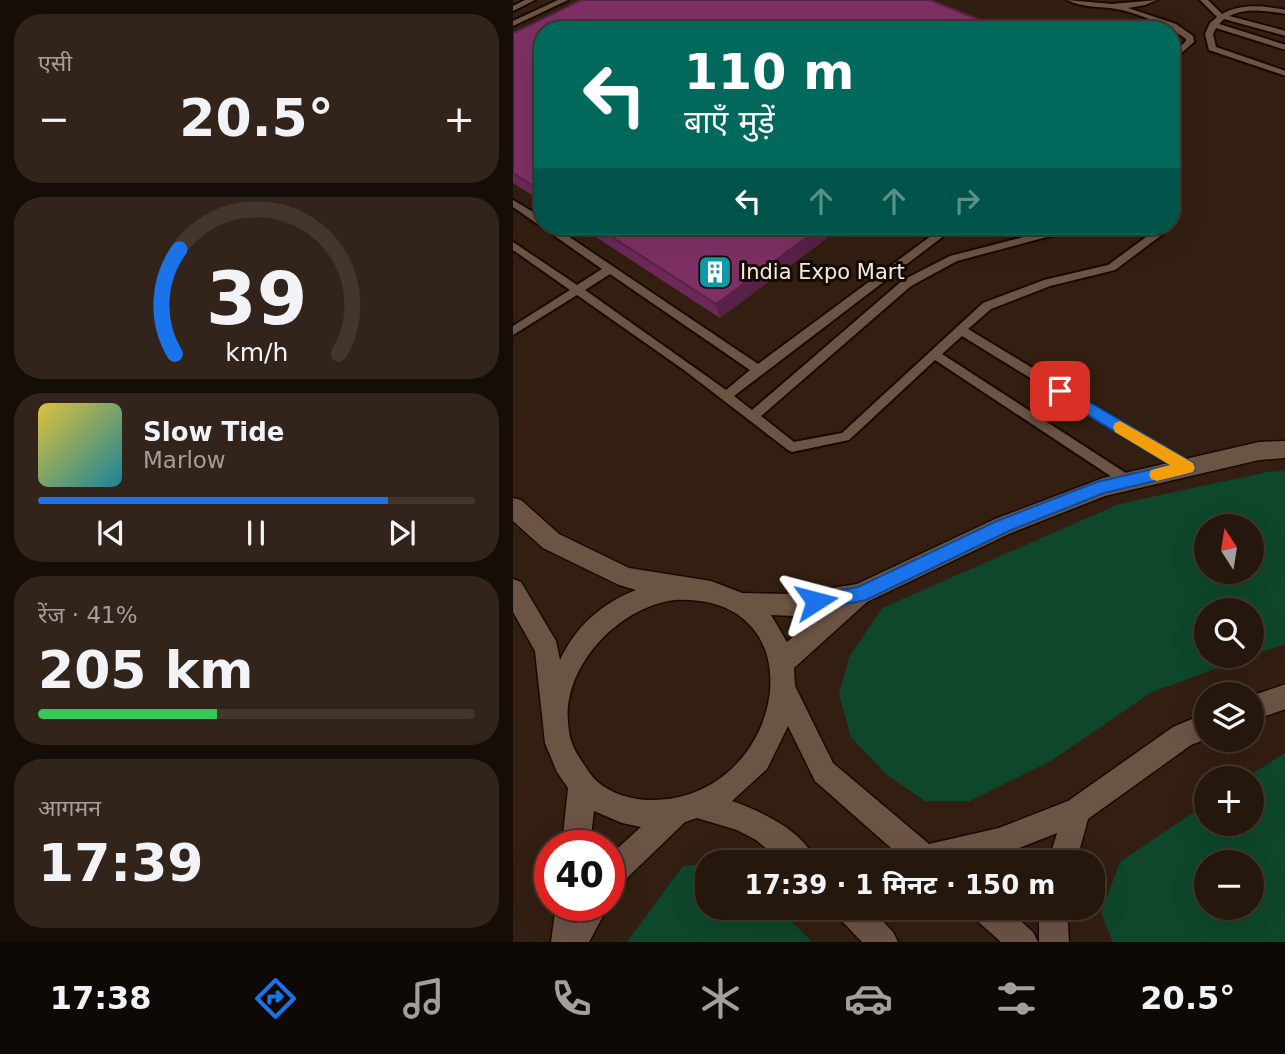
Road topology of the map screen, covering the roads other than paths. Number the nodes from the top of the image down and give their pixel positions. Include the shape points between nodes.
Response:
1 (531, 0) edge
2 (564, 0) edge
3 (1071, 0) edge
4 (1153, 0) edge
5 (1204, 0) edge
6 (1121, 8) junction
7 (513, 9) edge
8 (1285, 12) edge
9 (1220, 16) junction
10 (1159, 21) edge
11 (513, 24) edge
12 (1213, 25) junction
13 (1180, 31) edge
14 (1285, 34) edge
15 (1285, 48) edge
16 (1180, 52) edge
17 (1285, 74) edge
18 (513, 203) edge
19 (534, 217) edge
20 (562, 235) edge
21 (938, 235) edge
22 (1042, 235) edge
23 (1155, 235) edge
24 (513, 245) edge
25 (611, 268) junction
26 (577, 290) junction
27 (961, 330) junction
28 (513, 331) edge
29 (934, 354) junction
30 (758, 370) junction
31 (726, 396) junction
32 (752, 417) junction
33 (1285, 449) edge
34 (1187, 468) junction
35 (1128, 481) junction
36 (513, 507) edge
37 (703, 589) junction
38 (513, 590) edge
39 (859, 594) junction
40 (743, 603) junction
41 (783, 674) junction
42 (1285, 696) edge
43 (1264, 704) edge
44 (555, 716) junction
45 (1194, 731) edge
46 (581, 788) junction
47 (686, 809) junction
48 (1077, 811) junction
49 (577, 830) edge
50 (790, 850) edge
51 (915, 850) edge
52 (969, 850) edge
53 (1066, 850) edge
54 (625, 861) edge
55 (860, 920) edge
56 (998, 920) edge
57 (1053, 920) edge
58 (568, 921) edge
59 (585, 921) edge
60 (878, 939) edge
61 (566, 942) edge
62 (572, 942) edge
63 (1023, 942) edge
64 (1054, 942) edge

1 - 7 lane
2 - 11 lane
3 - 6 lane
4 - 6 lane
5 - 9 lane
6 - 10 lane
8 - 9 lane via 1252,7
9 - 12 lane
9 - 14 lane
12 - 15 lane
12 - 17 lane via 1209,34 1212,48
13 - 16 lane via 1190,42
18 - 19 lane
20 - 25 lane
21 - 30 lane
22 - 32 lane via 954,258 907,283
23 - 27 lane via 1111,268 987,306
24 - 26 lane
25 - 26 lane
25 - 30 lane
26 - 28 lane
26 - 31 lane
27 - 29 lane
27 - 34 lane
29 - 32 lane via 845,437 792,447
29 - 35 lane
30 - 31 lane
31 - 32 lane
33 - 34 street
34 - 35 street
35 - 39 street via 1003,526
36 - 37 street via 551,541 627,578
37 - 40 street
37 - 44 street via 667,590 629,604 595,629 570,661
38 - 44 street via 547,649
39 - 40 street via 794,605
39 - 41 street
40 - 41 street via 774,635
41 - 47 street via 781,715 758,759 727,789
41 - 51 street via 824,772
42 - 43 street
44 - 46 street via 560,752
45 - 48 street
46 - 47 street via 606,805 630,813
46 - 49 street
47 - 50 street via 736,814 773,832
47 - 54 street
48 - 52 street
48 - 53 street
55 - 60 street
56 - 63 street
57 - 64 street
58 - 61 street
59 - 62 street

